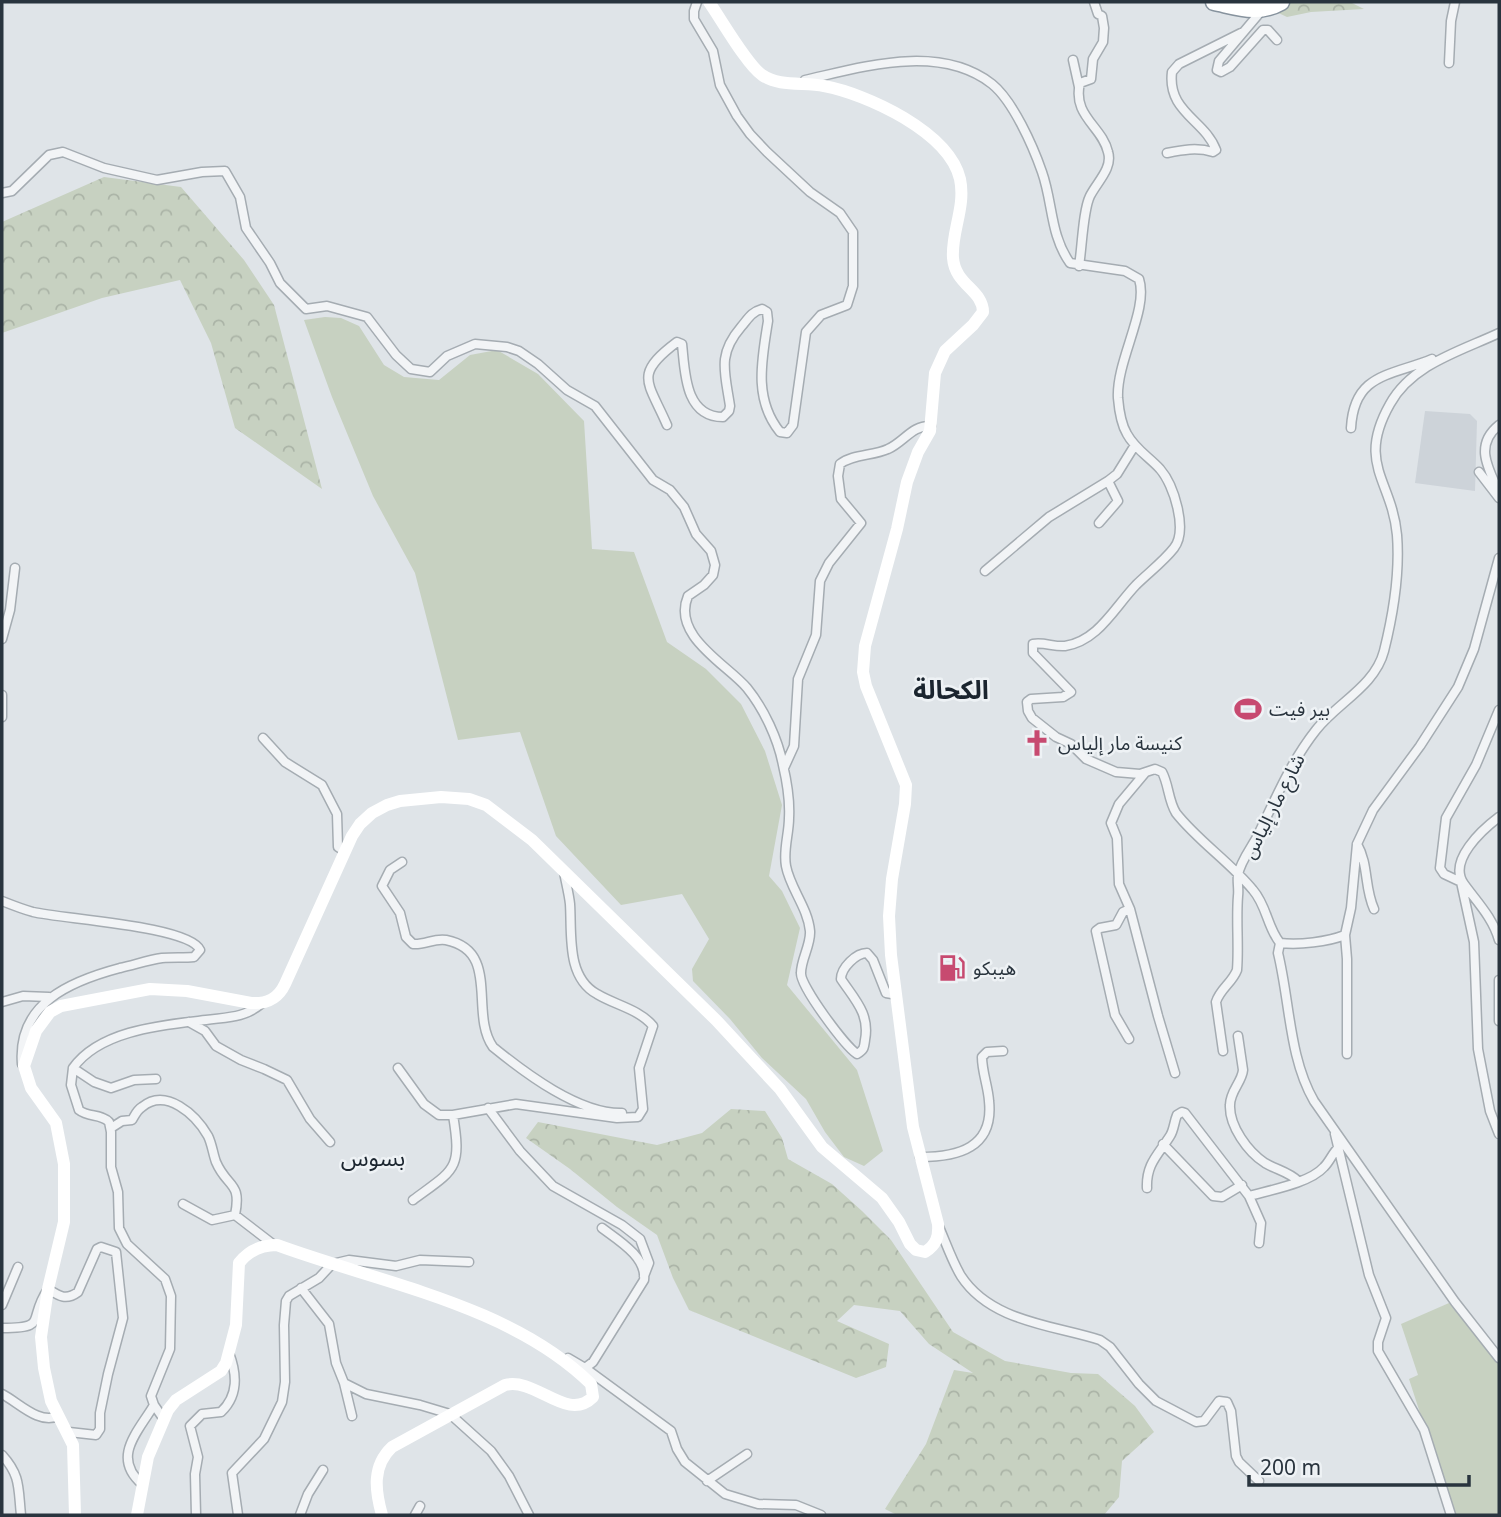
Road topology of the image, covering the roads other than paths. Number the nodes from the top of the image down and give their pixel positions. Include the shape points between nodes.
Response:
1 (697, 2) edge
2 (709, 2) edge
3 (1094, 2) edge
4 (1214, 2) edge
5 (1241, 2) edge
6 (1281, 2) edge
7 (1455, 2) edge
8 (1266, 5) edge
9 (1241, 33) junction
10 (1277, 40) dead end
11 (1073, 60) dead end
12 (1449, 63) dead end
13 (792, 83) junction
14 (1079, 87) junction
15 (1167, 153) dead end
16 (2, 193) edge
17 (1079, 266) junction
18 (1499, 333) edge
19 (1448, 356) junction
20 (667, 425) dead end
21 (1499, 425) edge
22 (931, 426) junction
23 (1350, 428) dead end
24 (1135, 445) junction
25 (1479, 472) dead end
26 (1108, 481) junction
27 (1499, 492) edge
28 (1499, 498) edge
29 (1099, 523) dead end
30 (1499, 558) edge
31 (15, 568) dead end
32 (985, 571) dead end
33 (2, 639) edge
34 (2, 695) edge
35 (1499, 710) edge
36 (2, 718) edge
37 (262, 738) dead end
38 (784, 768) junction
39 (1145, 773) junction
40 (1499, 817) edge
41 (1357, 844) junction
42 (344, 851) junction
43 (402, 862) dead end
44 (564, 872) junction
45 (1238, 874) junction
46 (1461, 882) junction
47 (2, 901) edge
48 (1130, 909) junction
49 (1374, 909) dead end
50 (1345, 935) junction
51 (1499, 940) edge
52 (1280, 943) junction
53 (1499, 980) edge
54 (894, 981) junction
55 (49, 997) junction
56 (2, 1002) edge
57 (261, 1004) junction
58 (1499, 1021) edge
59 (189, 1022) junction
60 (1238, 1036) dead end
61 (1129, 1039) dead end
62 (1003, 1051) dead end
63 (1223, 1051) dead end
64 (1347, 1054) dead end
65 (24, 1066) junction
66 (73, 1068) junction
67 (398, 1068) dead end
68 (1175, 1073) dead end
69 (156, 1079) dead end
70 (488, 1108) junction
71 (642, 1112) junction
72 (453, 1115) junction
73 (111, 1128) junction
74 (1334, 1131) junction
75 (1499, 1135) edge
76 (330, 1142) dead end
77 (1163, 1144) junction
78 (1338, 1148) junction
79 (920, 1157) junction
80 (1298, 1181) junction
81 (1242, 1185) junction
82 (1147, 1188) dead end
83 (1249, 1196) junction
84 (412, 1200) dead end
85 (184, 1204) dead end
86 (235, 1215) junction
87 (938, 1224) junction
88 (602, 1228) dead end
89 (1259, 1243) dead end
90 (277, 1245) junction
91 (469, 1262) dead end
92 (332, 1265) junction
93 (18, 1267) dead end
94 (644, 1276) junction
95 (301, 1288) junction
96 (48, 1289) junction
97 (2, 1305) edge
98 (2, 1328) edge
99 (547, 1347) junction
100 (229, 1353) junction
101 (1499, 1358) edge
102 (584, 1368) junction
103 (344, 1383) junction
104 (2, 1394) edge
105 (154, 1405) junction
106 (450, 1414) junction
107 (58, 1416) junction
108 (352, 1416) dead end
109 (163, 1418) junction
110 (69, 1433) junction
111 (747, 1454) dead end
112 (2, 1455) edge
113 (323, 1470) dead end
114 (707, 1481) junction
115 (1259, 1481) dead end
116 (142, 1484) junction
117 (420, 1506) dead end
118 (21, 1515) edge
119 (75, 1515) edge
120 (138, 1515) edge
121 (196, 1515) edge
122 (238, 1515) edge
123 (300, 1515) edge
124 (382, 1515) edge
125 (415, 1515) edge
126 (529, 1515) edge
127 (821, 1515) edge
128 (1451, 1515) edge

1 - 20 street via 694,19 713,51 720,85 737,116 766,152 840,213 853,232 853,286 847,305 821,314 806,332 793,425 787,433 776,426 762,394 768,321 762,309 752,313 727,345 724,358 730,406 723,417 703,412 692,397 684,374 682,344 677,342 653,362 648,381
2 - 13 main road via 760,74
3 - 14 street via 1104,22 1103,42 1093,59 1091,79
4 - 8 highway via 1256,11
5 - 8 highway
6 - 8 highway
7 - 12 street
8 - 9 street
9 - 10 street via 1219,61 1218,72 1230,67 1263,30
9 - 15 street via 1179,64 1172,72 1178,103 1216,150
11 - 14 street
13 - 17 street via 879,64 923,61 982,78 999,91 1024,131 1042,170 1059,247 1070,263
13 - 22 main road via 844,91 898,113 939,146 956,168 962,198 953,251 955,270 980,299 983,312 938,364
14 - 17 street via 1085,116 1109,155 1107,168 1088,199
16 - 38 street via 12,191 49,155 63,152 104,169 157,180 225,171 240,197 246,228 280,283 306,309 327,306 367,317 411,369 430,372 447,356 475,344 507,347 538,364 567,390 595,406 653,480 670,490 684,507 696,534 711,551 715,571 688,596 688,620 701,646 752,694
17 - 24 street via 1130,272 1141,286 1118,387 1123,425
18 - 19 street, شارع مار إلياس
19 - 23 street via 1371,382 1356,401
19 - 45 street, شارع مار إلياس via 1407,381 1390,403 1378,433 1375,464 1394,514 1397,540 1396,581 1382,658 1367,681 1326,717 1301,749
21 - 27 street via 1489,435 1484,453
22 - 38 street via 916,427 890,448 840,464 840,496 861,524 821,579 816,635 798,680 794,746
22 - 54 main road via 907,482 864,655 866,686 906,785 890,900
24 - 26 street
24 - 39 street via 1167,481 1179,515 1179,537 1174,549 1085,640 1060,646 1033,644 1033,653 1071,692 1063,697 1031,698 1027,706 1032,718 1086,759 1116,772
25 - 28 street
26 - 29 street via 1118,501
26 - 32 street via 1049,517
30 - 41 street via 1474,649 1458,687 1373,810
31 - 33 street
34 - 36 street
35 - 46 street via 1445,823 1440,868
37 - 42 street via 285,762 322,785 337,814 338,847
38 - 54 street via 790,814 786,868 810,932 801,972 803,985 858,1054 864,1049 866,1016 841,979 842,972 863,952 873,960 888,994
39 - 45 street via 1162,772 1176,813
39 - 48 street via 1119,804 1111,823 1117,838 1117,876
40 - 46 street via 1469,844
41 - 49 street via 1365,859 1367,891
41 - 50 street
42 - 44 main road via 360,824 387,805 419,798 469,799 486,805 532,840
42 - 57 main road via 281,992
43 - 71 street via 390,870 382,886 400,913 402,930 413,944 445,940 469,951 479,967 483,1024 493,1047 579,1104 617,1113
44 - 71 street via 575,968 593,992 653,1026 639,1069
44 - 87 main road via 716,1020 779,1089 822,1147 882,1198 916,1250 931,1248 939,1236
45 - 52 street via 1256,893
45 - 63 street via 1237,970 1216,1002
46 - 51 street via 1480,904
46 - 75 street via 1474,942 1478,1049
47 - 55 street via 34,912 176,935 191,939 200,950 194,957 161,958 90,976
48 - 61 street via 1122,912 1116,925 1096,931 1115,1015
48 - 68 street
50 - 52 street
50 - 64 street
52 - 74 street via 1278,953 1300,1071
53 - 58 street
54 - 79 main road
55 - 56 street via 23,996
55 - 65 street via 25,1036
57 - 59 street via 250,1013
57 - 65 main road via 163,989 73,1002 50,1012 42,1022
59 - 66 street via 112,1038 80,1058
59 - 76 street via 205,1031 216,1046 287,1080
60 - 80 street via 1243,1074 1233,1089 1230,1106 1235,1125 1253,1154
62 - 79 street via 982,1057 990,1108 981,1139 973,1147 944,1157
65 - 96 main road via 31,1088 56,1123 64,1164 64,1222
66 - 69 street via 111,1088
66 - 73 street via 71,1085 78,1108 84,1114 106,1118
67 - 72 street via 430,1110
70 - 71 street via 522,1104 617,1118 638,1117
70 - 72 street
70 - 94 street via 553,1186 640,1239 649,1263
72 - 84 street via 458,1150 453,1168
73 - 86 street via 132,1120 149,1102 180,1105 208,1136 217,1165 238,1192
73 - 105 street via 119,1228 127,1244 165,1279 171,1296 170,1349 153,1388
74 - 78 street
74 - 101 street
77 - 81 street via 1213,1196 1222,1197
77 - 81 street via 1177,1115 1185,1113
77 - 82 street via 1150,1164
78 - 80 street via 1323,1168
78 - 128 street via 1369,1275 1386,1318 1378,1351 1424,1430
79 - 87 main road
80 - 83 street
81 - 83 street
83 - 89 street via 1261,1223
85 - 86 street via 212,1220
86 - 90 street
87 - 115 street via 962,1278 995,1306 1011,1315 1100,1340 1156,1401 1196,1422 1204,1421 1219,1401 1227,1402 1236,1456
88 - 94 street via 630,1251
90 - 92 main road
90 - 100 main road via 254,1249 239,1263 236,1325
91 - 92 street via 420,1260 396,1266 349,1260
92 - 95 street
92 - 99 main road via 412,1288 508,1326
93 - 97 street
94 - 102 street via 596,1358
95 - 103 street via 329,1324
95 - 122 street via 286,1301 285,1382 279,1410 264,1439 232,1473
96 - 98 street via 31,1326
96 - 107 main road via 41,1338 51,1401
96 - 110 street via 60,1297 73,1296 97,1249 116,1252 123,1318 100,1429 91,1436
99 - 102 street
99 - 106 main road via 591,1384 593,1397 587,1404 567,1405 516,1383
100 - 109 main road via 221,1371 176,1400
100 - 121 street via 236,1376 232,1397 221,1412 202,1414 190,1426 198,1457
102 - 114 street via 671,1431 679,1455
103 - 106 street via 366,1394
103 - 108 street
104 - 107 street via 42,1417
105 - 109 street
105 - 116 street via 127,1452 127,1464
106 - 124 main road via 384,1454 376,1494
106 - 126 street via 491,1451
107 - 110 main road
109 - 116 main road
110 - 119 main road via 75,1459
111 - 114 street
112 - 118 street via 18,1479
113 - 123 street
114 - 127 street via 745,1502 796,1504
116 - 120 main road
117 - 125 street

